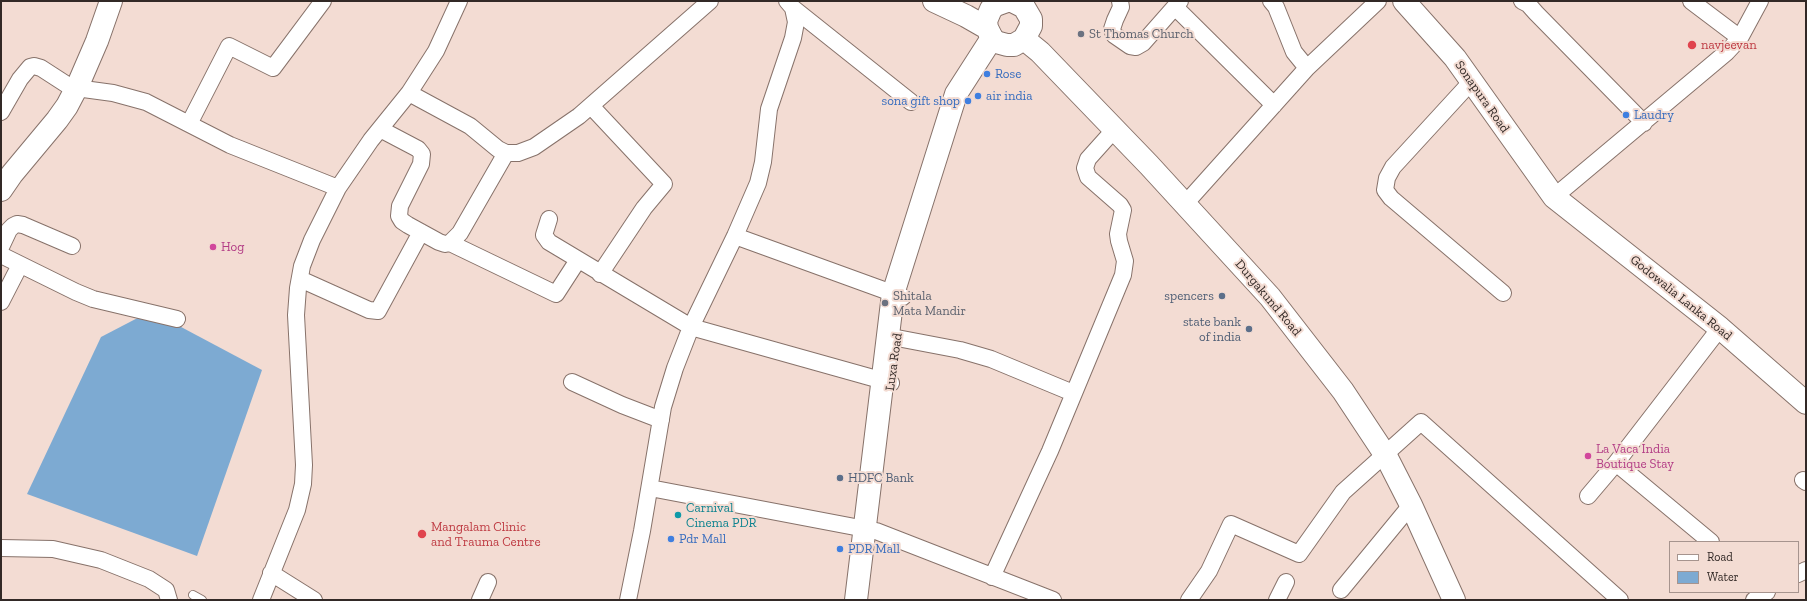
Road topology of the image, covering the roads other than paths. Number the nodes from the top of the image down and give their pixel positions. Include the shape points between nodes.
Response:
1 (111, 1) edge
2 (323, 1) edge
3 (458, 1) edge
4 (710, 1) edge
5 (934, 1) edge
6 (1120, 1) edge
7 (1271, 1) edge
8 (1378, 1) edge
9 (1404, 1) edge
10 (1522, 1) edge
11 (1691, 1) edge
12 (1760, 1) edge
13 (1010, 3) edge
14 (790, 4) edge
15 (1177, 4) edge
16 (987, 32) junction
17 (1740, 38) junction
18 (1024, 39) junction
19 (1307, 68) junction
20 (1471, 82) junction
21 (76, 89) junction
22 (409, 92) junction
23 (911, 102) dead end
24 (1274, 105) junction
25 (591, 106) junction
26 (1, 112) edge
27 (1644, 123) junction
28 (189, 124) junction
29 (380, 129) junction
30 (1114, 130) junction
31 (506, 153) junction
32 (338, 188) junction
33 (1, 190) edge
34 (1554, 197) junction
35 (1185, 204) junction
36 (549, 220) dead end
37 (421, 232) junction
38 (735, 236) junction
39 (450, 243) junction
40 (72, 246) dead end
41 (1, 247) edge
42 (1, 255) edge
43 (578, 260) junction
44 (20, 265) junction
45 (600, 274) junction
46 (300, 279) junction
47 (1503, 293) dead end
48 (898, 296) junction
49 (1, 302) edge
50 (177, 319) dead end
51 (691, 327) junction
52 (1720, 328) junction
53 (897, 338) junction
54 (572, 382) dead end
55 (886, 382) junction
56 (1073, 393) junction
57 (1806, 403) edge
58 (661, 420) junction
59 (1386, 456) junction
60 (1616, 463) junction
61 (650, 488) junction
62 (1588, 496) dead end
63 (1411, 505) junction
64 (871, 530) junction
65 (1710, 541) edge
66 (1, 548) edge
67 (271, 573) junction
68 (992, 577) junction
69 (488, 582) dead end
70 (1286, 582) dead end
71 (1341, 590) dead end
72 (1766, 593) edge
73 (194, 595) dead end
74 (1614, 598) edge
75 (1195, 599) edge
76 (169, 600) edge
77 (202, 600) edge
78 (261, 600) edge
79 (314, 600) edge
80 (480, 600) edge
81 (628, 600) edge
82 (856, 600) edge
83 (867, 600) edge
84 (1053, 600) edge
85 (1277, 600) edge
86 (1454, 600) edge
87 (1754, 600) edge

1 - 21 street
2 - 28 street via 273,68 229,46
3 - 22 street via 436,51
4 - 25 street
5 - 16 street
6 - 15 street via 1120,12 1114,20 1112,29 1114,35 1136,47 1143,43
7 - 19 street via 1276,7 1294,52
8 - 19 street
9 - 20 street, Sonapura Road via 1455,58
10 - 27 street via 1528,4
11 - 17 street
12 - 17 street
13 - 16 street via 988,15
13 - 18 street via 1031,19 1029,33
14 - 23 street
14 - 38 street via 796,22 794,33 769,109 763,162 752,197
15 - 24 street
16 - 18 street via 1014,45
16 - 48 street via 956,94
16 - 48 street, Luxa Road via 987,67 963,104
17 - 27 street via 1715,64
18 - 30 street, Durgakund Road via 1040,52
19 - 24 street
20 - 34 street, Sonapura Road
20 - 47 street via 1393,167 1387,178 1385,190 1391,198
21 - 26 street via 40,68 30,67
21 - 28 street via 113,93 146,102
21 - 33 street via 58,120
22 - 29 street
22 - 31 street via 470,126
24 - 35 street
25 - 31 street via 534,148 518,154
25 - 45 street via 664,184 644,208
27 - 34 street
28 - 32 street via 258,157
29 - 32 street
29 - 37 street via 418,149 422,154 421,164 398,212 402,221
30 - 35 street, Durgakund Road
30 - 56 street via 1088,158 1085,168 1088,177 1123,210 1119,241 1125,261 1123,275
31 - 39 street via 460,233
32 - 46 street via 312,240
34 - 52 street, Godowalia Lanka Road
35 - 59 street, Durgakund Road via 1270,297 1343,391
36 - 43 street via 544,235 549,242
37 - 39 street via 439,242
37 - 46 street via 378,311 369,310
38 - 48 street
38 - 51 street
39 - 43 street via 556,294
40 - 41 street via 17,224 9,230
42 - 44 street
43 - 45 street
44 - 49 street
44 - 50 street via 93,298
45 - 51 street
46 - 67 street via 296,315 303,484 297,510
48 - 53 street, Luxa Road
48 - 55 street
51 - 55 street
51 - 58 street via 675,368
52 - 57 street, Godowalia Lanka Road
52 - 60 street
53 - 55 street, Luxa Road
53 - 56 street via 960,350 991,359
54 - 58 street
55 - 64 street, Luxa Road
56 - 68 street via 1050,451
58 - 61 street
59 - 63 street, Durgakund Road
59 - 74 street via 1421,422
59 - 75 street via 1343,492 1299,554 1231,524
60 - 62 street
60 - 65 street
61 - 64 street
61 - 81 street
63 - 71 street
63 - 86 street, Durgakund Road
64 - 68 street
64 - 82 street
64 - 83 street, Luxa Road
66 - 76 street via 54,549 101,560 153,581 166,590
67 - 78 street
67 - 79 street
68 - 84 street
69 - 80 street
70 - 85 street
72 - 87 street
73 - 77 lane

